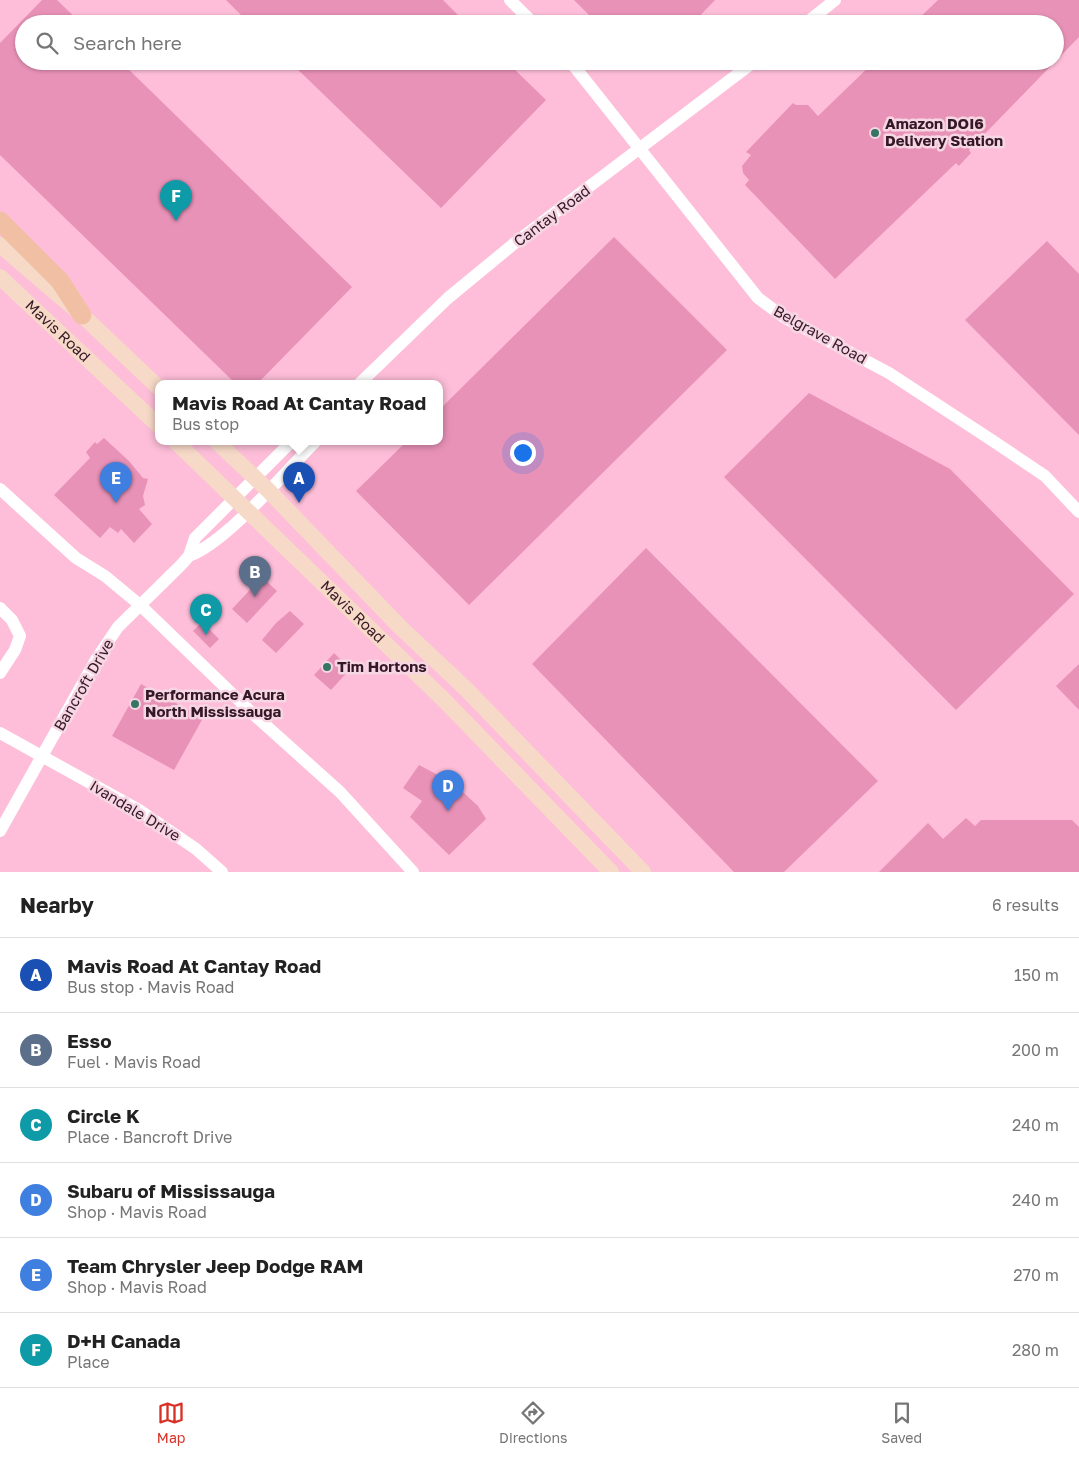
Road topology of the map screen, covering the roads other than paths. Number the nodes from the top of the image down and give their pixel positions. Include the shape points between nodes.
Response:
1 (510, 0) edge
2 (834, 0) edge
3 (525, 15) edge
4 (816, 15) edge
5 (577, 70) edge
6 (743, 70) edge
7 (640, 150) junction
8 (0, 221) edge
9 (0, 245) edge
10 (0, 277) edge
11 (82, 315) junction
12 (364, 380) edge
13 (155, 384) edge
14 (155, 422) edge
15 (179, 445) edge
16 (220, 445) edge
17 (288, 445) edge
18 (312, 445) edge
19 (255, 478) junction
20 (0, 489) edge
21 (268, 490) junction
22 (235, 498) junction
23 (248, 511) junction
24 (1079, 512) edge
25 (189, 556) junction
26 (140, 605) junction
27 (0, 608) edge
28 (0, 673) edge
29 (0, 733) edge
30 (43, 756) junction
31 (0, 831) edge
32 (222, 872) edge
33 (413, 872) edge
34 (610, 872) edge
35 (643, 872) edge

1 - 3 street
2 - 4 street
5 - 7 street, Belgrave Road
6 - 7 street, Cantay Road
7 - 12 street, Cantay Road via 516,242 448,298
7 - 24 street, Belgrave Road via 758,298 785,318 889,373 990,439 1044,476
8 - 11 highway via 60,281
9 - 11 main road, Mavis Road
10 - 14 main road, Mavis Road
11 - 13 main road, Mavis Road
15 - 22 main road, Mavis Road
16 - 19 main road, Mavis Road
17 - 19 street
18 - 21 street
19 - 21 main road, Mavis Road
19 - 22 street, Bancroft Drive
20 - 26 street via 76,558 105,576
21 - 23 street, Bancroft Drive
21 - 35 main road, Mavis Road via 402,628 466,688
22 - 23 main road, Mavis Road
22 - 25 street, Bancroft Drive via 195,538
23 - 25 street, Bancroft Drive via 205,550
23 - 34 main road, Mavis Road via 444,700
25 - 26 street, Bancroft Drive
26 - 30 street, Bancroft Drive via 118,627 97,658
26 - 33 street via 340,792
27 - 28 street via 12,620 20,636
29 - 30 street, Ivandale Drive
30 - 31 street, Bancroft Drive
30 - 32 street, Ivandale Drive via 147,815 196,849

